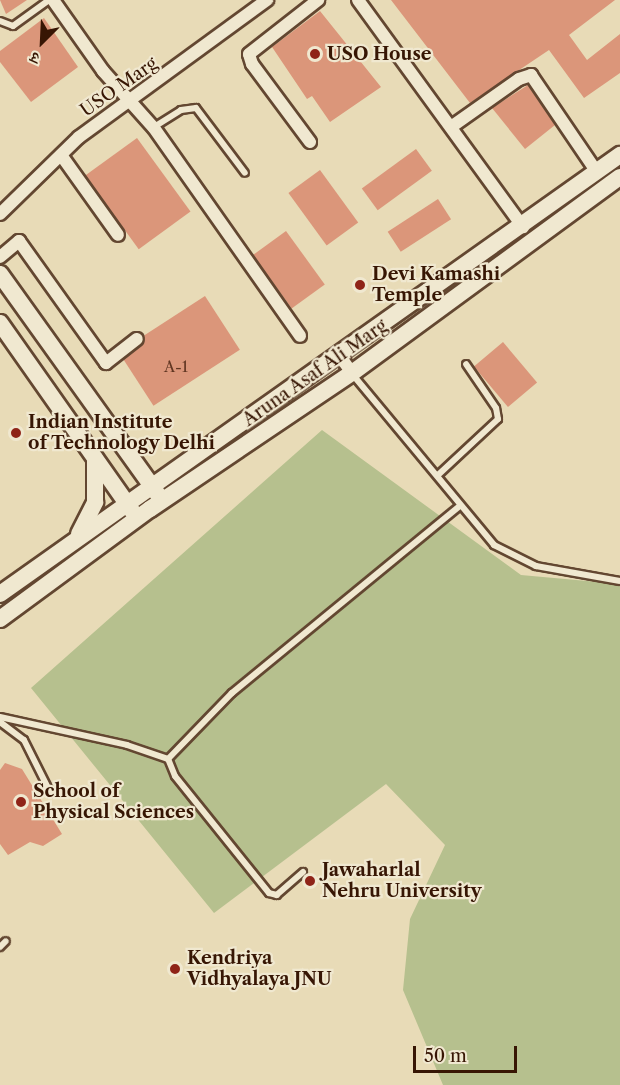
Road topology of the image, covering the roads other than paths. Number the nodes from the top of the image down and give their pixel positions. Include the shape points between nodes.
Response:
1 (51, 0) edge
2 (267, 0) edge
3 (318, 0) edge
4 (358, 0) edge
5 (0, 21) edge
6 (130, 104) junction
7 (154, 128) junction
8 (451, 128) junction
9 (310, 142) dead end
10 (61, 155) junction
11 (620, 155) edge
12 (597, 172) junction
13 (245, 173) dead end
14 (620, 177) edge
15 (0, 214) edge
16 (523, 227) junction
17 (118, 235) dead end
18 (0, 257) edge
19 (0, 274) edge
20 (0, 323) edge
21 (300, 336) dead end
22 (137, 339) dead end
23 (339, 355) junction
24 (466, 364) dead end
25 (352, 373) junction
26 (95, 458) junction
27 (438, 475) junction
28 (152, 486) junction
29 (162, 501) junction
30 (127, 504) junction
31 (460, 506) junction
32 (137, 518) junction
33 (73, 540) junction
34 (620, 580) edge
35 (0, 594) edge
36 (0, 619) edge
37 (0, 720) edge
38 (168, 759) junction
39 (51, 794) dead end
40 (303, 872) dead end
41 (6, 941) dead end
42 (0, 947) edge

1 - 5 lane via 13,26
1 - 6 street
2 - 6 street, USO Marg
3 - 9 street via 249,54 252,64
4 - 8 street
6 - 7 street
6 - 10 street, USO Marg via 93,126
7 - 13 lane via 187,107 196,108
7 - 21 street
8 - 12 street via 519,79 531,75
8 - 16 street
10 - 15 street, USO Marg
10 - 17 street
11 - 12 main road, Aruna Asaf Ali Marg
12 - 16 main road, Aruna Asaf Ali Marg
14 - 25 main road, Aruna Asaf Ali Marg
16 - 23 main road, Aruna Asaf Ali Marg
18 - 22 street via 19,241 106,363
19 - 28 main road
20 - 26 main road
23 - 25 street
23 - 28 main road, Aruna Asaf Ali Marg
24 - 27 lane via 496,408 498,419
25 - 27 lane
25 - 29 main road, Aruna Asaf Ali Marg
26 - 30 main road
26 - 33 main road via 95,502
27 - 31 lane
28 - 29 main road
28 - 30 main road, Aruna Asaf Ali Marg
29 - 32 main road, Aruna Asaf Ali Marg
30 - 32 main road
30 - 33 main road, Aruna Asaf Ali Marg
31 - 34 lane via 494,545 515,558 568,574
31 - 38 lane via 232,693
32 - 36 main road, Aruna Asaf Ali Marg
33 - 35 main road, Aruna Asaf Ali Marg
37 - 38 lane via 127,745
37 - 39 lane via 24,740
38 - 40 lane via 175,776 268,893 277,895
41 - 42 lane

